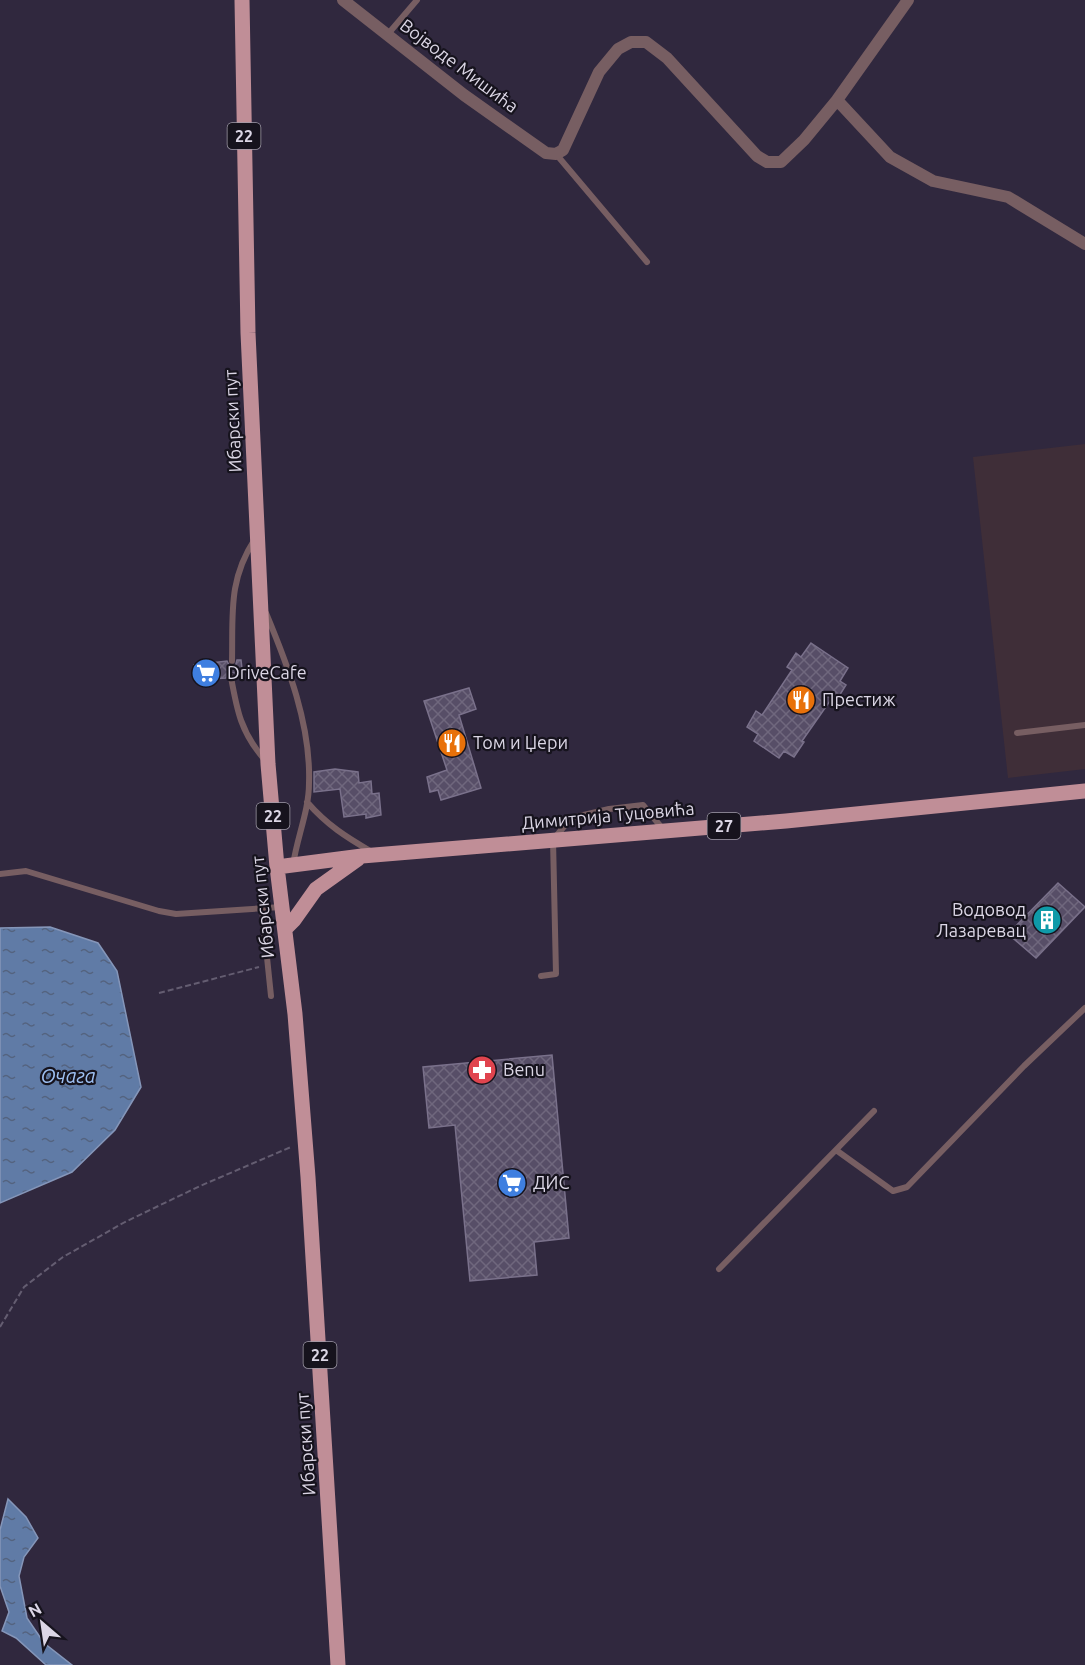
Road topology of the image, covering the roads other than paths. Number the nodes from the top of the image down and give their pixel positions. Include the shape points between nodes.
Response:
1 (242, 0) edge
2 (343, 0) edge
3 (417, 0) edge
4 (908, 0) edge
5 (387, 35) junction
6 (837, 100) junction
7 (556, 154) junction
8 (1085, 244) edge
9 (647, 262) dead end
10 (258, 534) junction
11 (261, 601) junction
12 (232, 661) dead end
13 (231, 677) dead end
14 (1085, 725) edge
15 (1017, 734) dead end
16 (268, 764) junction
17 (1085, 791) edge
18 (307, 802) junction
19 (664, 831) junction
20 (553, 840) junction
21 (370, 856) junction
22 (285, 866) junction
23 (0, 874) edge
24 (282, 907) junction
25 (262, 909) junction
26 (285, 929) junction
27 (541, 976) dead end
28 (271, 996) dead end
29 (1085, 1008) edge
30 (874, 1111) dead end
31 (836, 1150) junction
32 (719, 1269) dead end
33 (338, 1665) edge

1 - 10 main road, Ибарски пут / 22 via 248,333
2 - 5 street, Војводе Мишића
3 - 5 lane
4 - 6 street
5 - 7 street, Војводе Мишића via 546,153
6 - 7 street via 782,162 767,162 756,156 668,58 646,42 631,42 618,49 599,72 563,150
6 - 8 street via 890,157 933,181 1008,197
7 - 9 lane, Војводе Мишића
10 - 11 main road, Ибарски пут / 22
10 - 12 lane via 234,585
11 - 16 main road, Ибарски пут / 22
11 - 18 lane via 287,667 305,738
13 - 16 lane via 250,744
14 - 15 lane
16 - 22 main road, Ибарски пут / 22
17 - 19 main road, Димитрија Туцовића / 27
18 - 21 lane
18 - 22 lane
19 - 20 main road, Димитрија Туцовића / 27
19 - 20 lane via 643,805 571,818
20 - 21 main road, Димитрија Туцовића / 27
20 - 27 lane via 556,974
21 - 22 main road, Димитрија Туцовића / 27
21 - 26 main road via 316,890
22 - 24 main road, Ибарски пут / 22
23 - 25 lane via 26,870 176,914
24 - 25 lane
24 - 26 main road, Ибарски пут / 22
25 - 28 lane
26 - 33 main road, Ибарски пут / 22 via 305,1142
29 - 31 lane via 907,1187 893,1191
30 - 31 lane
31 - 32 lane

